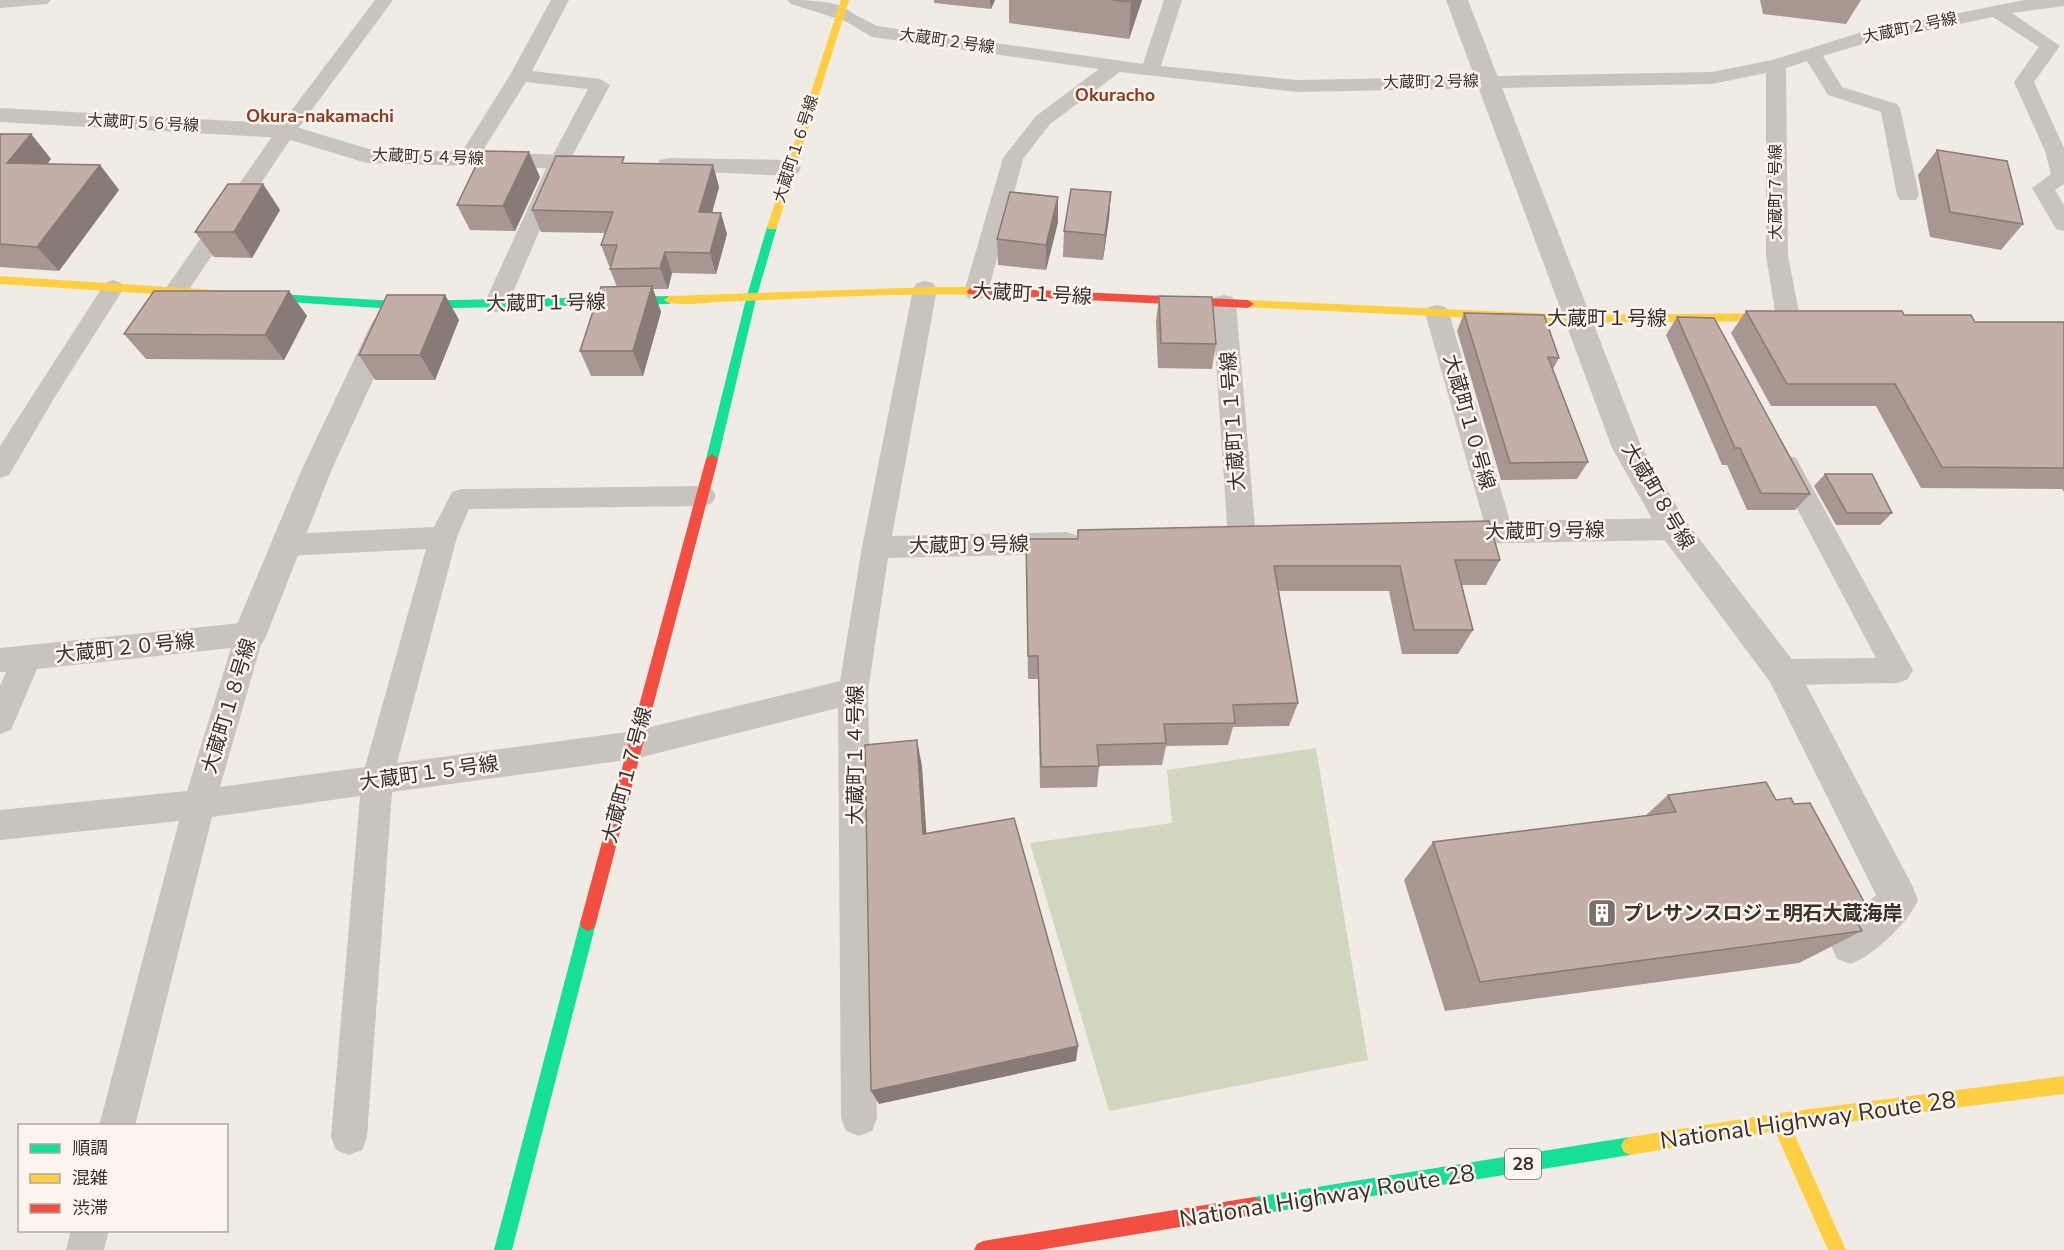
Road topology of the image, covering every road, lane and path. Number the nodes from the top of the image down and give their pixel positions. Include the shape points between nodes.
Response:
1 (40, 0) edge
2 (384, 0) edge
3 (560, 0) edge
4 (798, 0) edge
5 (1173, 0) edge
6 (1457, 0) edge
7 (2064, 1) edge
8 (0, 2) edge
9 (2003, 6) edge
10 (843, 7) edge
11 (2057, 48) edge
12 (1811, 52) junction
13 (1776, 65) junction
14 (1116, 66) junction
15 (1150, 71) junction
16 (520, 75) junction
17 (1489, 81) junction
18 (0, 115) edge
19 (286, 131) junction
20 (468, 158) junction
21 (559, 162) junction
22 (789, 168) junction
23 (1908, 195) dead end
24 (2064, 224) edge
25 (0, 280) edge
26 (113, 288) junction
27 (925, 290) junction
28 (176, 291) junction
29 (976, 292) junction
30 (751, 299) junction
31 (1224, 303) junction
32 (496, 304) junction
33 (394, 305) junction
34 (1437, 313) junction
35 (1794, 317) joint
36 (1578, 319) junction
37 (1775, 442) edge
38 (0, 468) edge
39 (703, 496) junction
40 (1674, 529) junction
41 (1500, 532) junction
42 (1430, 534) edge
43 (443, 537) junction
44 (1242, 539) edge
45 (1089, 542) edge
46 (286, 545) junction
47 (876, 548) junction
48 (250, 634) junction
49 (13, 660) edge
50 (1782, 672) junction
51 (853, 691) junction
52 (0, 721) edge
53 (634, 745) junction
54 (377, 780) junction
55 (199, 804) junction
56 (0, 825) edge
57 (1851, 945) edge
58 (2064, 1085) edge
59 (859, 1118) dead end
60 (1779, 1122) junction
61 (117, 1124) edge
62 (349, 1137) dead end
63 (90, 1232) edge
64 (85, 1250) edge
65 (503, 1250) edge
66 (983, 1250) edge
67 (1837, 1250) edge

1 - 8 street
2 - 19 lane
3 - 16 lane
4 - 10 street, 大蔵町２号線
5 - 15 lane
6 - 17 street, 大蔵町８号線
7 - 9 lane, 大蔵町２号線
9 - 11 lane
9 - 12 lane, 大蔵町２号線
10 - 14 lane, 大蔵町２号線 via 872,30
10 - 22 main road, 大蔵町１６号線
11 - 24 lane via 2024,82 2062,176 2043,188
12 - 13 lane, 大蔵町２号線
12 - 23 lane via 1835,91 1890,108
13 - 17 lane, 大蔵町２号線 via 1712,78
13 - 35 lane, 大蔵町７号線 via 1776,256
14 - 15 lane, 大蔵町２号線
14 - 29 lane via 1043,120 1013,158
15 - 17 lane, 大蔵町２号線 via 1297,86
16 - 20 lane
16 - 21 lane via 600,85
17 - 36 street, 大蔵町８号線
18 - 19 street, 大蔵町５６号線
19 - 20 street, 大蔵町５４号線 via 367,156
19 - 28 lane
20 - 21 street, 大蔵町５４号線
21 - 22 street, 大蔵町５４号線
21 - 32 lane
22 - 30 main road, 大蔵町１６号線
25 - 26 main road, 大蔵町１号線
26 - 28 main road, 大蔵町１号線
26 - 38 lane
27 - 29 main road, 大蔵町１号線
27 - 30 main road, 大蔵町１号線
27 - 47 lane, 大蔵町１４号線
28 - 33 main road, 大蔵町１号線
29 - 31 main road, 大蔵町１号線
30 - 32 main road, 大蔵町１号線
30 - 39 main road, 大蔵町１７号線
31 - 34 main road, 大蔵町１号線
31 - 44 lane, 大蔵町１１号線
32 - 33 main road, 大蔵町１号線
33 - 46 street, 大蔵町１８号線
34 - 36 main road, 大蔵町１号線
34 - 41 lane, 大蔵町１０号線
35 - 36 main road, 大蔵町１号線 via 1714,328
36 - 40 street, 大蔵町８号線 via 1627,448
37 - 50 lane via 1898,670
39 - 43 lane via 461,499
39 - 53 main road, 大蔵町１７号線
40 - 41 lane, 大蔵町９号線
40 - 50 street, 大蔵町８号線
41 - 42 lane, 大蔵町９号線
43 - 46 lane
43 - 54 lane
45 - 47 lane, 大蔵町９号線
46 - 48 street, 大蔵町１８号線
47 - 51 lane, 大蔵町１４号線
48 - 49 lane, 大蔵町２０号線
48 - 55 lane, 大蔵町１８号線
49 - 52 lane
50 - 57 street, 大蔵町８号線 via 1899,900
51 - 53 lane, 大蔵町１５号線
51 - 59 lane, 大蔵町１４号線
53 - 54 lane, 大蔵町１５号線
53 - 65 main road, 大蔵町１７号線
54 - 55 lane, 大蔵町１５号線
54 - 62 lane
55 - 56 lane, 大蔵町１５号線
55 - 61 lane, 大蔵町１８号線
58 - 60 main road, National Highway Route 28 / 28
60 - 66 main road, National Highway Route 28 / 28
60 - 67 main road
63 - 64 lane

